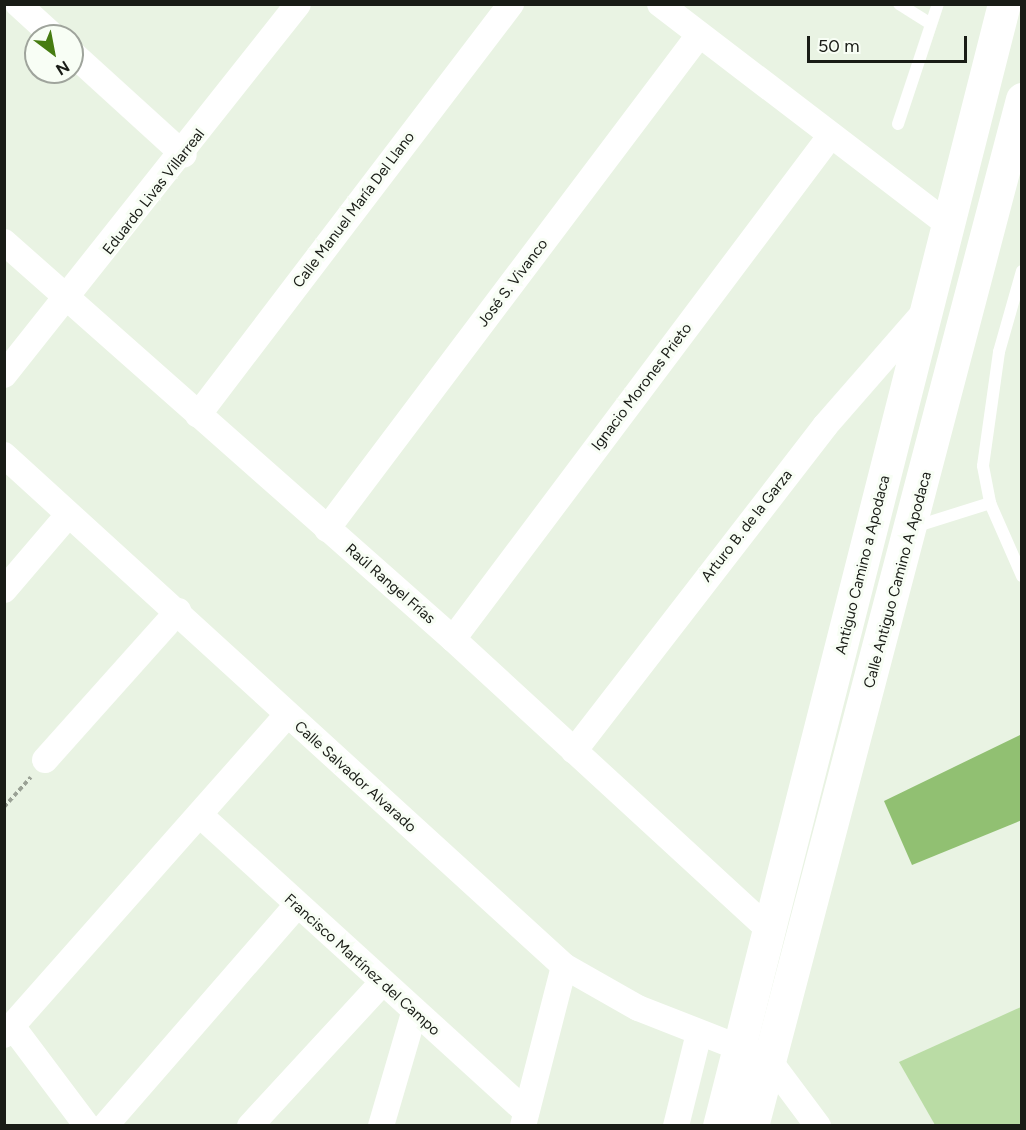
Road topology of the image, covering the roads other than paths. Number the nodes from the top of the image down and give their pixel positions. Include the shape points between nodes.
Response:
1 (298, 4) edge
2 (511, 4) edge
3 (660, 4) edge
4 (899, 4) edge
5 (938, 4) edge
6 (1004, 4) edge
7 (30, 8) edge
8 (930, 23) junction
9 (43, 24) edge
10 (699, 35) junction
11 (84, 64) edge
12 (1022, 99) edge
13 (898, 124) dead end
14 (831, 135) junction
15 (184, 155) junction
16 (949, 225) junction
17 (4, 242) edge
18 (1022, 271) edge
19 (69, 300) junction
20 (927, 308) junction
21 (4, 375) edge
22 (198, 415) junction
23 (4, 455) edge
24 (990, 503) junction
25 (68, 515) junction
26 (912, 528) junction
27 (327, 529) junction
28 (1022, 576) edge
29 (4, 590) edge
30 (178, 611) junction
31 (453, 639) junction
32 (287, 715) junction
33 (574, 751) junction
34 (45, 760) road end
35 (200, 815) junction
36 (297, 905) junction
37 (770, 931) junction
38 (564, 966) junction
39 (381, 984) junction
40 (414, 1013) junction
41 (8, 1030) edge
42 (699, 1033) junction
43 (739, 1045) junction
44 (768, 1059) junction
45 (525, 1119) edge
46 (87, 1125) edge
47 (105, 1125) edge
48 (250, 1125) edge
49 (381, 1125) edge
50 (676, 1125) edge
51 (718, 1125) edge
52 (752, 1125) edge
53 (818, 1125) edge

1 - 15 street, Eduardo Livas Villarreal
2 - 22 street, Calle Manuel María Del Llano
3 - 10 street
4 - 8 lane
5 - 8 lane
6 - 16 street, Antiguo Camino a Apodaca
7 - 9 street
8 - 13 lane
10 - 14 street
10 - 27 street, José S. Vivanco
11 - 15 street
12 - 26 street, Calle Antiguo Camino A Apodaca
14 - 16 street
14 - 31 street, Ignacio Morones Prieto
15 - 19 street, Eduardo Livas Villarreal
16 - 20 street, Antiguo Camino a Apodaca
17 - 19 street, Raúl Rangel Frías
18 - 24 lane via 987,418 982,466
19 - 21 street, Eduardo Livas Villarreal
19 - 22 street, Raúl Rangel Frías
20 - 33 street, Arturo B. de la Garza via 825,426
20 - 37 street, Antiguo Camino a Apodaca
22 - 27 street, Raúl Rangel Frías
23 - 25 street, Calle Salvador Alvarado
24 - 26 lane
24 - 28 lane
25 - 29 street
25 - 30 street, Calle Salvador Alvarado
26 - 44 street, Calle Antiguo Camino A Apodaca
27 - 31 street, Raúl Rangel Frías
30 - 32 street, Calle Salvador Alvarado
30 - 34 street
31 - 33 street, Raúl Rangel Frías
32 - 35 street
32 - 38 street, Calle Salvador Alvarado
33 - 37 street, Raúl Rangel Frías
35 - 36 street, Francisco Martínez del Campo
35 - 41 street
36 - 39 street, Francisco Martínez del Campo
36 - 47 street
37 - 43 street, Antiguo Camino a Apodaca
38 - 42 street, Calle Salvador Alvarado via 603,992
38 - 45 street
39 - 40 street, Francisco Martínez del Campo
39 - 48 street
40 - 45 street, Francisco Martínez del Campo
40 - 49 street
41 - 46 street
42 - 43 street, Calle Salvador Alvarado
42 - 50 street
43 - 44 street, Calle Salvador Alvarado
43 - 51 street, Antiguo Camino a Apodaca
44 - 52 street, Calle Antiguo Camino A Apodaca
44 - 53 street

